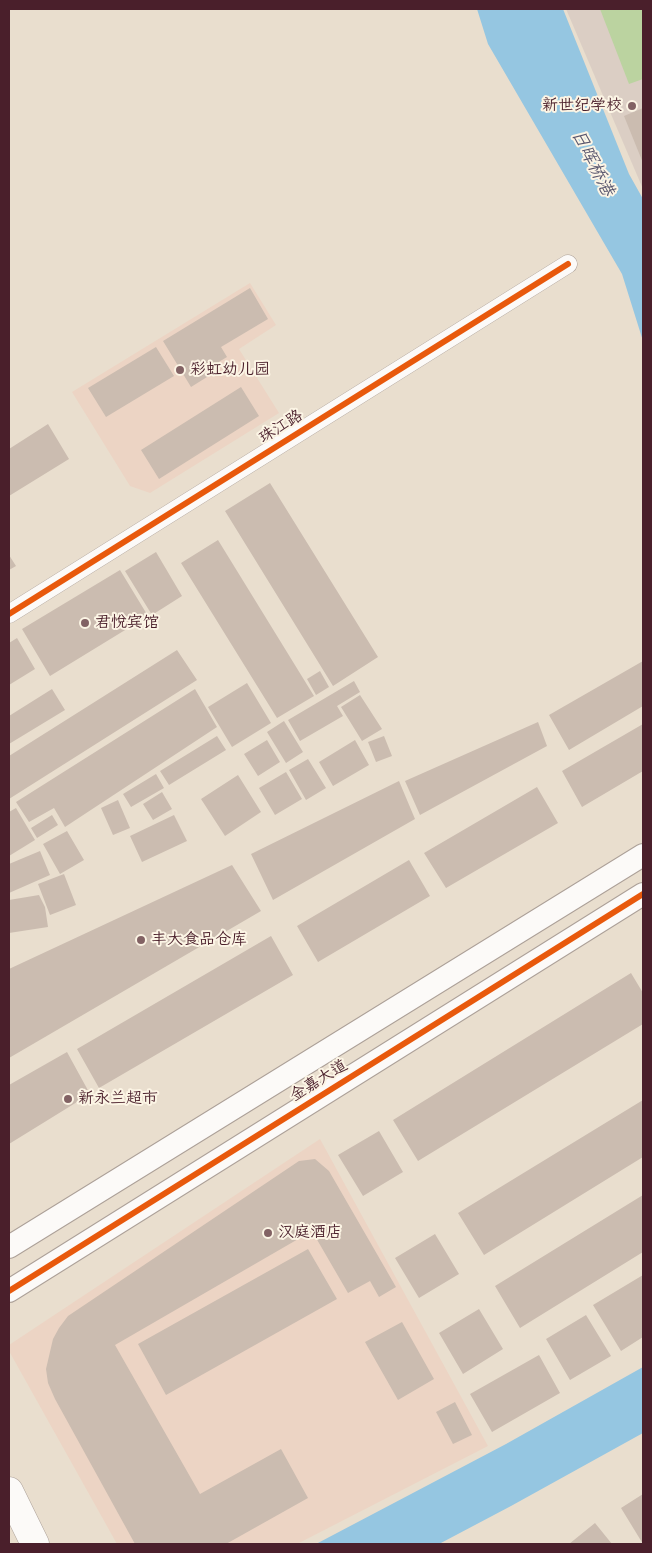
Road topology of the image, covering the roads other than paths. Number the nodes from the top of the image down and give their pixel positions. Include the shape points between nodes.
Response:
1 (568, 264) dead end
2 (9, 614) edge
3 (643, 855) edge
4 (643, 894) edge
5 (9, 1247) edge
6 (9, 1291) edge
7 (9, 1491) edge
8 (35, 1544) edge

1 - 2 street, 珠江路
3 - 5 street, 金嘉大道
4 - 6 street, 金嘉大道
7 - 8 main road

